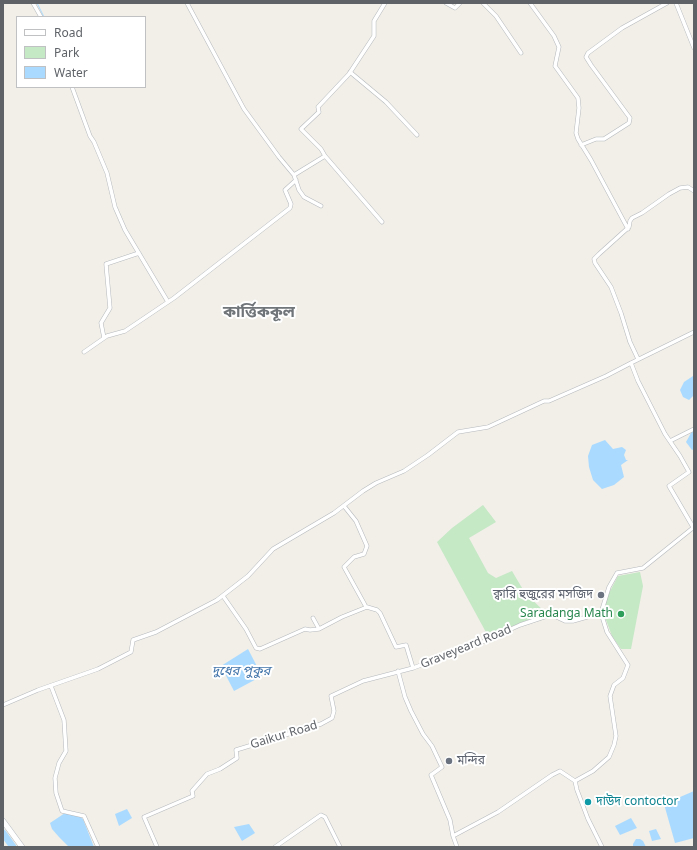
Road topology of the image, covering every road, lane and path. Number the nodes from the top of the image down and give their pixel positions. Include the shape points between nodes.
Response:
1 (34, 3) edge
2 (187, 3) edge
3 (386, 3) edge
4 (446, 3) edge
5 (460, 3) edge
6 (483, 3) edge
7 (530, 3) edge
8 (667, 3) edge
9 (676, 3) edge
10 (40, 16) edge
11 (694, 48) edge
12 (521, 53) dead end
13 (350, 72) junction
14 (72, 88) edge
15 (417, 135) dead end
16 (582, 145) junction
17 (325, 156) junction
18 (294, 175) junction
19 (296, 180) junction
20 (694, 191) edge
21 (321, 206) dead end
22 (382, 222) dead end
23 (628, 229) junction
24 (139, 253) junction
25 (168, 302) junction
26 (694, 332) edge
27 (104, 338) junction
28 (84, 352) dead end
29 (638, 359) junction
30 (631, 362) junction
31 (694, 429) edge
32 (670, 441) junction
33 (344, 506) junction
34 (694, 527) edge
35 (223, 596) junction
36 (365, 606) dead end
37 (601, 613) junction
38 (313, 618) dead end
39 (319, 629) junction
40 (413, 668) junction
41 (398, 671) junction
42 (51, 686) junction
43 (3, 705) edge
44 (576, 781) junction
45 (3, 822) edge
46 (452, 836) junction
47 (22, 847) edge
48 (98, 847) edge
49 (157, 847) edge
50 (275, 847) edge
51 (340, 847) edge
52 (457, 847) edge
53 (602, 847) edge

1 - 10 street
2 - 18 street via 244,109
3 - 13 street via 374,21 374,36
4 - 5 street via 455,8
6 - 12 street via 496,16
7 - 16 street via 554,36 559,47 555,66 578,98 576,133
8 - 16 street via 622,28 588,53 586,57 590,65 630,118 629,123 604,139 596,139
9 - 11 street
13 - 15 street via 386,102
13 - 17 street via 318,106 319,112 301,129
14 - 24 street via 107,173 115,207
16 - 23 street
17 - 18 street
17 - 22 street
18 - 19 street
19 - 21 street via 304,197
19 - 25 street via 285,190 291,204 290,208
20 - 23 street via 688,187 669,194 632,218
23 - 29 street via 594,260 611,287
24 - 25 street
24 - 27 street via 106,264 110,308 101,323
25 - 27 street via 125,331
26 - 29 street
27 - 28 street
29 - 30 street
30 - 32 street via 641,387
30 - 33 street via 606,376 549,401 544,400 488,427 458,432 404,471 376,483
31 - 32 street
32 - 34 street via 689,472 669,486
33 - 35 street via 273,549 248,576
33 - 36 street via 356,521 367,546 364,554 354,557 344,567
34 - 37 street via 643,568 618,573 609,588
35 - 39 street via 256,648 266,648 305,629
35 - 42 street via 156,632 133,640 131,652 98,669
37 - 40 street, Graveyeard Road via 573,621 565,621 550,614
37 - 44 street via 608,632 628,665 623,678 614,685 610,696 616,736 609,757
38 - 39 street
39 - 40 street via 367,607 377,610 396,647 406,645
40 - 41 street, Graveyeard Road
41 - 46 street via 411,711 442,767 431,775 450,820
41 - 49 street, Gaikur Road via 363,681 331,696 334,711 332,718 326,721 236,750 237,758 207,774 192,791 193,796 144,817
42 - 43 street
42 - 48 street via 64,720 66,750 55,778 56,793 62,811 84,816
44 - 46 street via 560,771 498,812
44 - 53 street via 585,812
45 - 47 main road
46 - 52 street
50 - 51 street via 321,815 325,817

